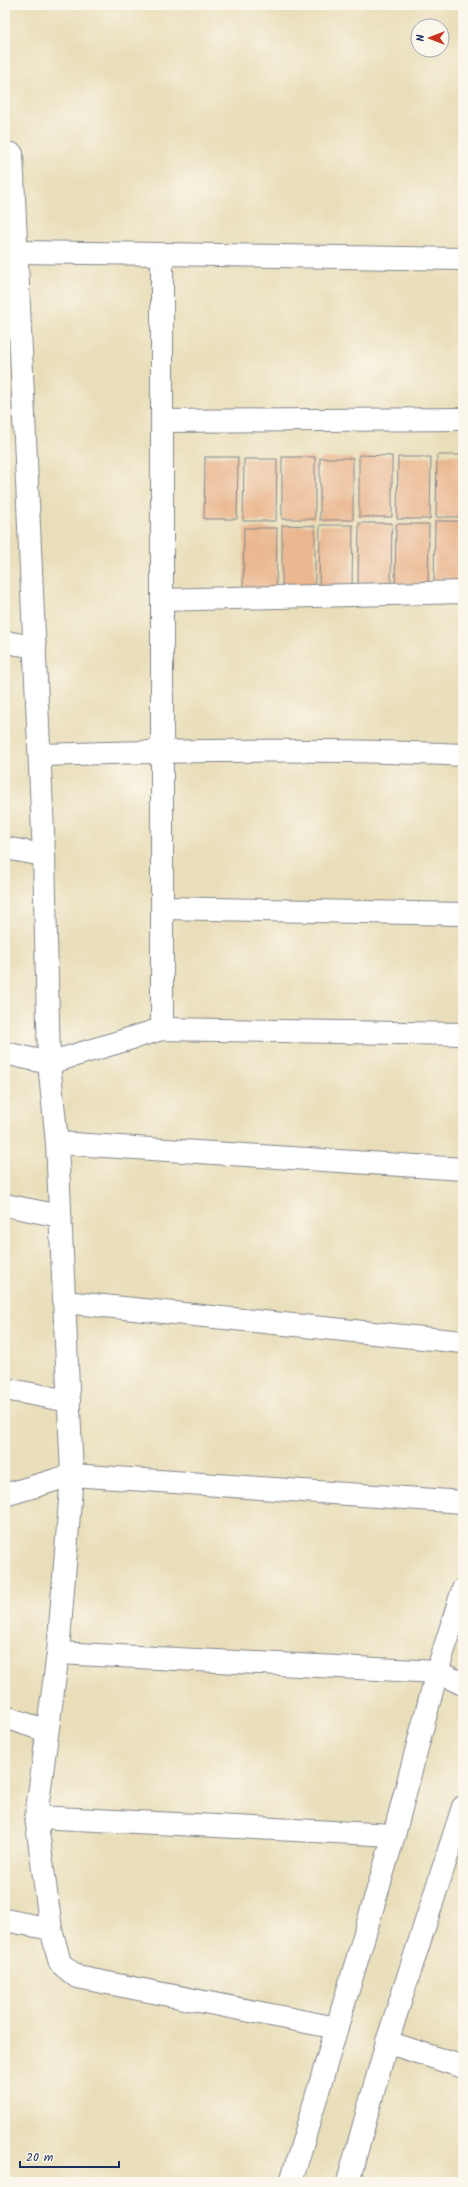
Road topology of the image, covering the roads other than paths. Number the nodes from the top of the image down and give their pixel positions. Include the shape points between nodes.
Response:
1 (12, 154) dead end
2 (10, 227) edge
3 (16, 252) junction
4 (162, 254) junction
5 (463, 259) edge
6 (14, 399) edge
7 (463, 419) edge
8 (162, 421) junction
9 (463, 592) edge
10 (162, 600) junction
11 (5, 642) edge
12 (34, 647) junction
13 (162, 751) junction
14 (40, 755) junction
15 (463, 755) edge
16 (5, 848) edge
17 (44, 855) junction
18 (162, 908) junction
19 (463, 914) edge
20 (162, 1029) junction
21 (463, 1034) edge
22 (5, 1053) edge
23 (49, 1063) junction
24 (57, 1143) junction
25 (463, 1169) edge
26 (5, 1205) edge
27 (60, 1216) junction
28 (64, 1302) junction
29 (463, 1342) edge
30 (5, 1389) edge
31 (69, 1402) junction
32 (72, 1475) junction
33 (5, 1496) edge
34 (463, 1502) edge
35 (463, 1589) edge
36 (58, 1653) junction
37 (451, 1679) edge
38 (5, 1717) edge
39 (47, 1731) junction
40 (463, 1807) edge
41 (36, 1817) junction
42 (394, 1835) junction
43 (456, 1853) edge
44 (5, 1920) edge
45 (50, 1929) junction
46 (337, 2028) junction
47 (387, 2042) junction
48 (463, 2067) edge
49 (291, 2182) edge
50 (348, 2182) edge

1 - 2 street
2 - 3 street
3 - 4 street
3 - 6 street
4 - 5 street
4 - 8 street
6 - 12 street
7 - 8 street
8 - 10 street
9 - 10 street
10 - 13 street
11 - 12 street
12 - 14 street
13 - 14 street
13 - 15 street via 375,751
13 - 18 street
14 - 17 street
16 - 17 street
17 - 23 street
18 - 19 street
18 - 20 street
20 - 21 street
20 - 23 street
22 - 23 street
23 - 24 street
24 - 25 street
24 - 27 street
26 - 27 street
27 - 28 street
28 - 29 street
28 - 31 street
30 - 31 street
31 - 32 street
32 - 33 street
32 - 34 street
32 - 36 street
35 - 37 street
36 - 37 street
36 - 39 street
37 - 42 street
38 - 39 street
39 - 41 street
40 - 43 street
41 - 42 street
41 - 45 street
42 - 46 street
43 - 47 street
44 - 45 street
45 - 46 street via 60,1963 78,1977
46 - 49 street
47 - 48 street
47 - 50 street

